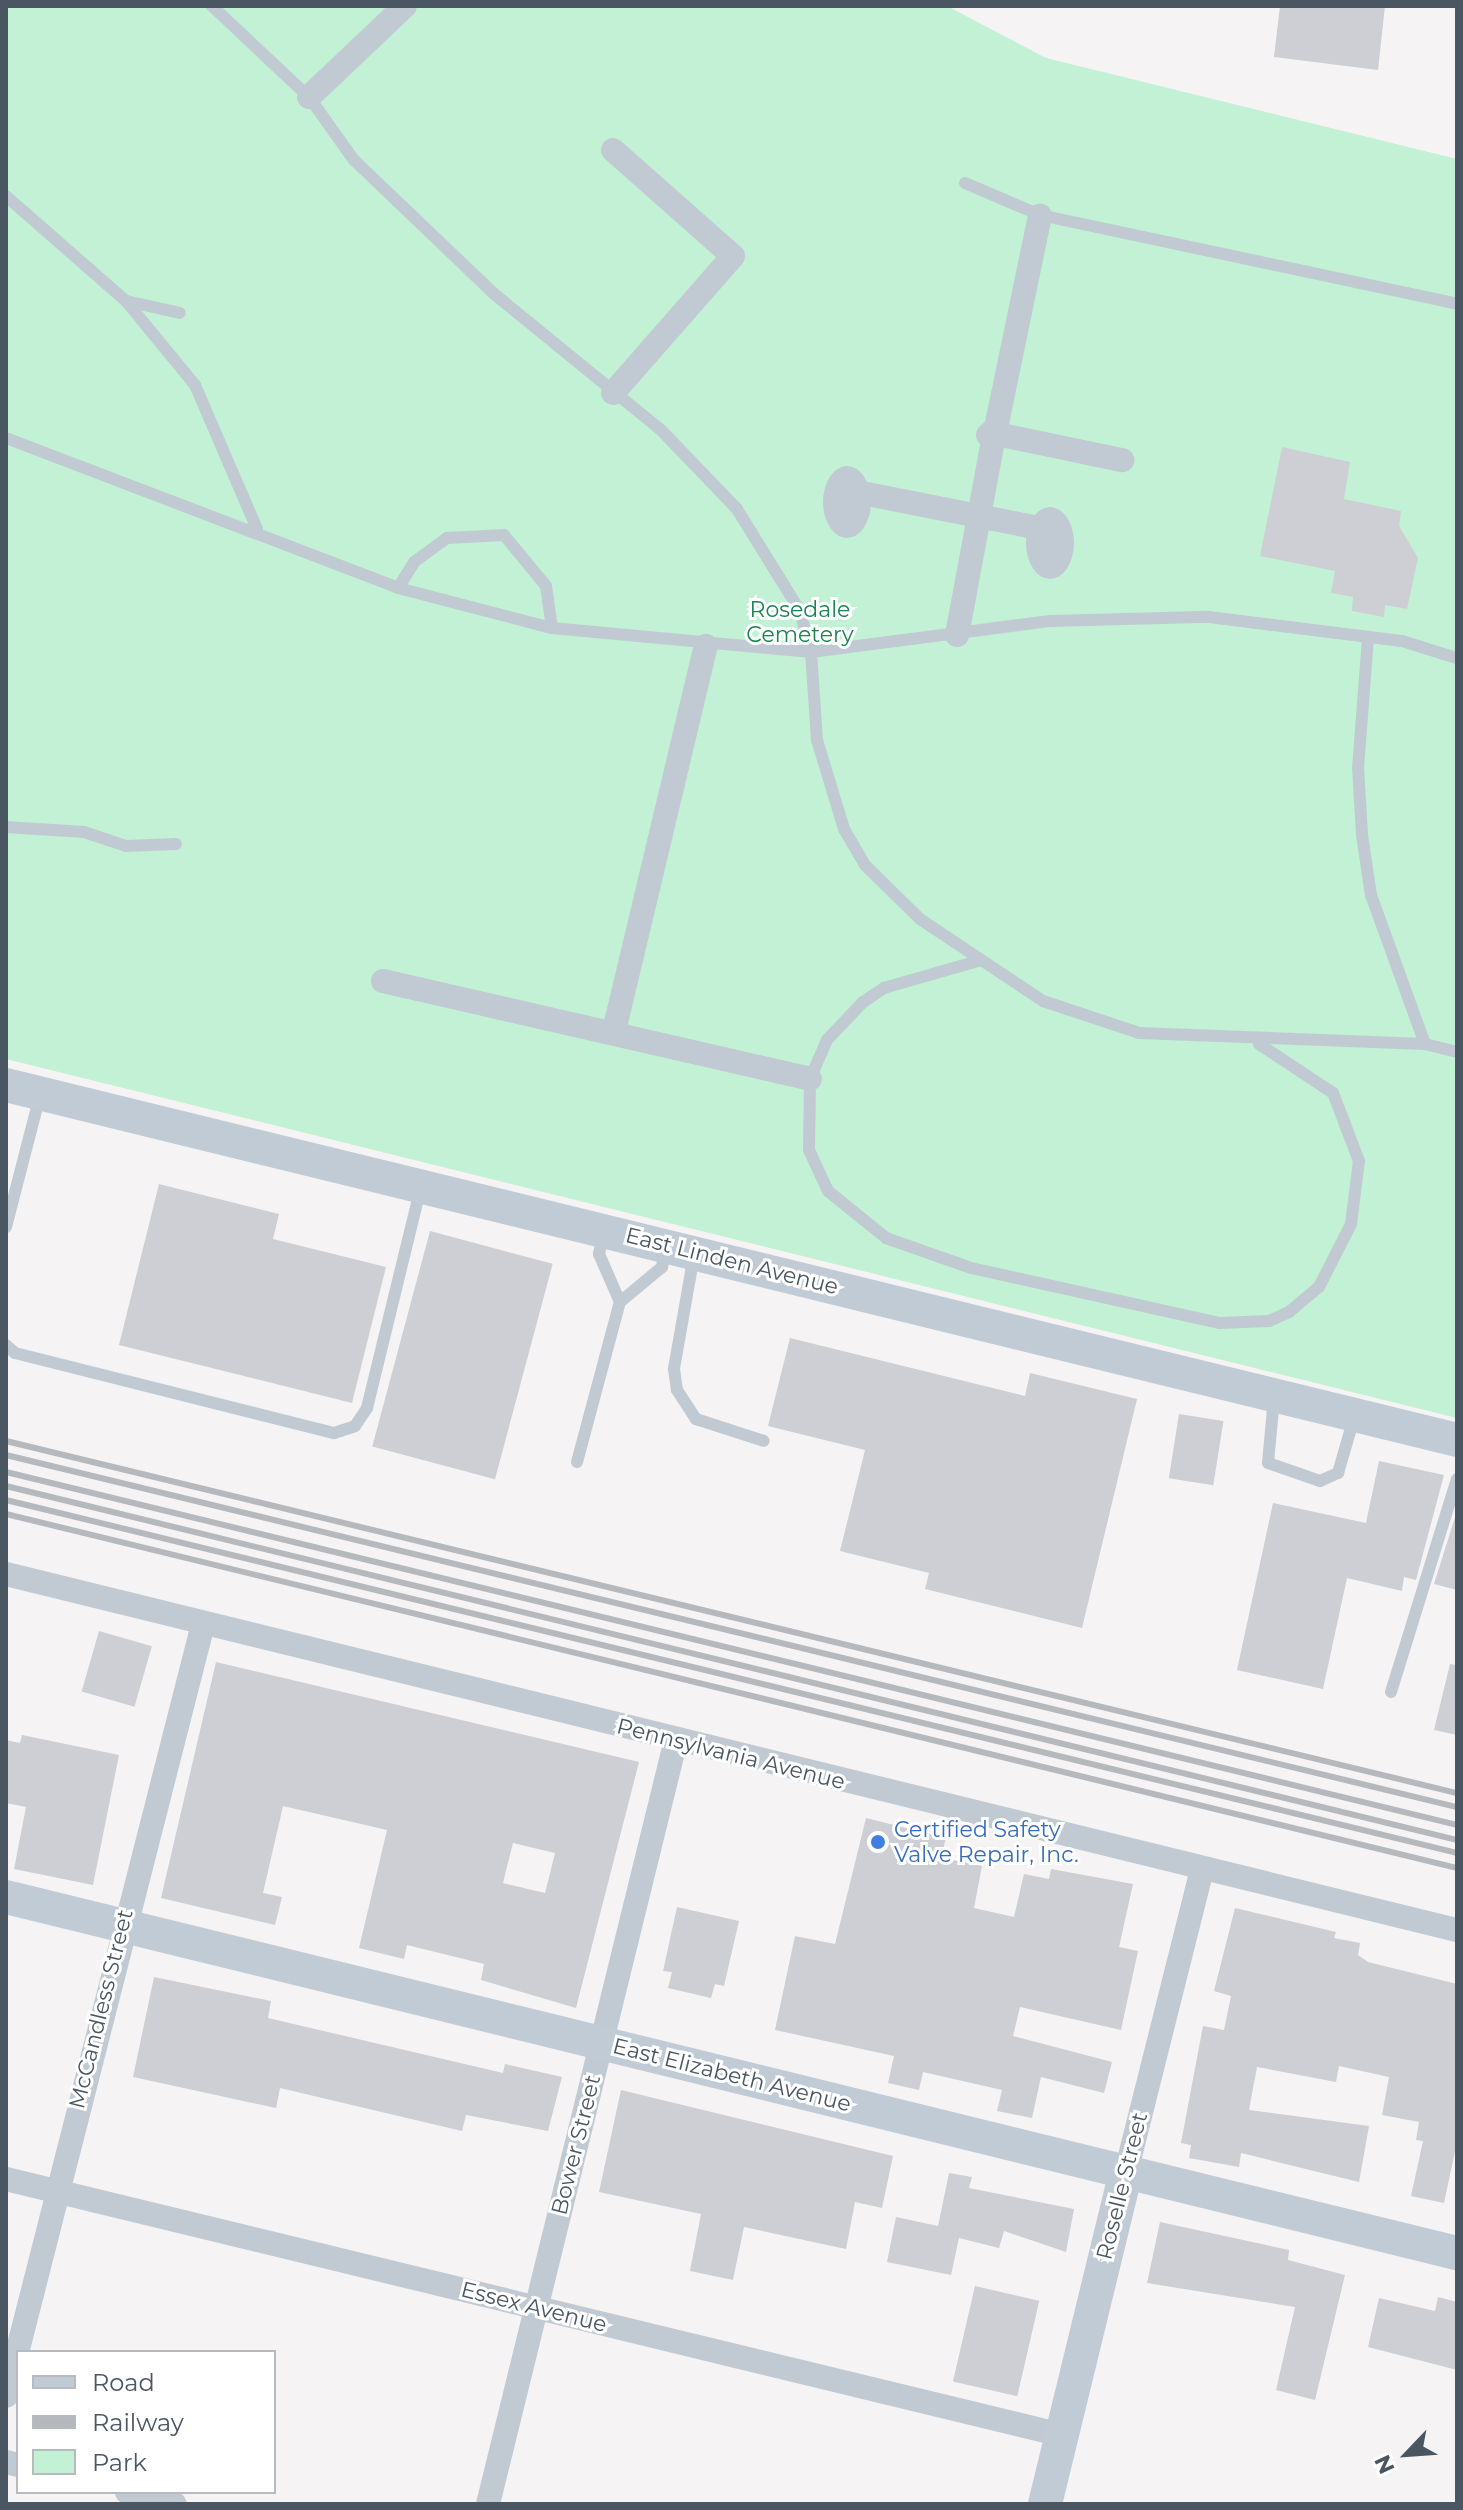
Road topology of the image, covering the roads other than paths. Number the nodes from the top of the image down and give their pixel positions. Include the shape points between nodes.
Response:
1 (212, 6) edge
2 (405, 6) edge
3 (309, 97) junction
4 (613, 150) dead end
5 (965, 183) dead end
6 (6, 196) edge
7 (1040, 215) junction
8 (126, 301) junction
9 (1457, 304) edge
10 (180, 313) dead end
11 (613, 393) junction
12 (997, 435) junction
13 (6, 438) edge
14 (1122, 460) dead end
15 (857, 492) dead end
16 (979, 516) junction
17 (1038, 528) dead end
18 (257, 529) junction
19 (398, 588) junction
20 (552, 628) junction
21 (957, 635) junction
22 (1368, 638) junction
23 (706, 646) junction
24 (811, 652) junction
25 (1457, 658) edge
26 (6, 827) edge
27 (176, 844) dead end
28 (978, 961) junction
29 (383, 981) dead end
30 (614, 1031) junction
31 (1256, 1042) junction
32 (1425, 1044) junction
33 (1457, 1052) edge
34 (810, 1079) junction
35 (6, 1085) edge
36 (41, 1093) junction
37 (422, 1184) junction
38 (6, 1227) edge
39 (604, 1229) junction
40 (680, 1248) junction
41 (620, 1302) junction
42 (6, 1345) edge
43 (1275, 1395) junction
44 (1355, 1415) junction
45 (1457, 1440) edge
46 (764, 1441) dead end
47 (577, 1462) dead end
48 (1457, 1479) edge
49 (6, 1574) edge
50 (203, 1624) junction
51 (1391, 1692) dead end
52 (676, 1740) junction
53 (1202, 1869) junction
54 (6, 1897) edge
55 (121, 1926) junction
56 (1457, 1930) edge
57 (601, 2043) junction
58 (1126, 2172) junction
59 (6, 2179) edge
60 (56, 2191) junction
61 (1457, 2253) edge
62 (536, 2307) junction
63 (17, 2350) edge
64 (16, 2355) edge
65 (6, 2396) edge
66 (1062, 2435) junction
67 (135, 2494) edge
68 (175, 2504) edge
69 (488, 2504) edge
70 (1045, 2504) edge

1 - 3 lane
2 - 3 street
3 - 11 lane via 354,160
4 - 11 street via 733,256
5 - 7 lane
6 - 8 lane
7 - 9 lane
7 - 12 street
8 - 10 lane
8 - 18 lane via 195,385
11 - 24 lane via 660,429 745,521 800,611
12 - 14 street
12 - 16 street
13 - 18 lane
15 - 16 street
16 - 17 street
16 - 21 street
18 - 19 lane
19 - 20 lane
19 - 20 lane via 414,562 447,538 504,535 546,586
20 - 23 lane
21 - 22 lane via 1051,621 1209,617
21 - 24 lane
22 - 25 lane
22 - 32 lane via 1358,767 1362,835 1371,895
23 - 24 lane
23 - 30 street
24 - 28 lane via 817,740 844,829 889,892
26 - 27 lane via 84,832 126,846
28 - 31 lane via 1081,1017 1179,1040
28 - 34 lane via 884,988 863,1002 827,1040
29 - 30 street
30 - 34 street
31 - 32 lane
31 - 34 lane via 1333,1093 1359,1161 1351,1224 1319,1287 1269,1321 1220,1323 971,1268 886,1238 828,1191 809,1150
32 - 33 lane
35 - 36 street, East Linden Avenue
36 - 37 street, East Linden Avenue
36 - 38 lane
37 - 39 street, East Linden Avenue
37 - 42 lane via 367,1408 355,1426 334,1433 15,1353
39 - 40 street, East Linden Avenue
39 - 41 lane via 599,1254
40 - 41 lane
40 - 43 street, East Linden Avenue
40 - 46 lane via 677,1390 696,1419
41 - 47 lane
43 - 44 street, East Linden Avenue
43 - 44 lane via 1268,1463 1320,1481 1338,1473
44 - 45 street, East Linden Avenue
48 - 51 lane
49 - 50 street, Pennsylvania Avenue
50 - 52 street, Pennsylvania Avenue
50 - 55 street, McCandless Street
52 - 53 street, Pennsylvania Avenue
52 - 57 street, Bower Street
53 - 56 street, Pennsylvania Avenue
53 - 58 street, Roselle Street
54 - 55 street, East Elizabeth Avenue
55 - 57 street, East Elizabeth Avenue
55 - 60 street, McCandless Street
57 - 58 street, East Elizabeth Avenue
57 - 62 street, Bower Street
58 - 61 street, East Elizabeth Avenue
58 - 66 street, Roselle Street
59 - 60 street, Essex Avenue
60 - 62 street, Essex Avenue
60 - 63 street, McCandless Street
62 - 66 street, Essex Avenue
62 - 69 street, Bower Street
64 - 65 street, McCandless Street
66 - 70 street, Roselle Street
67 - 68 street

